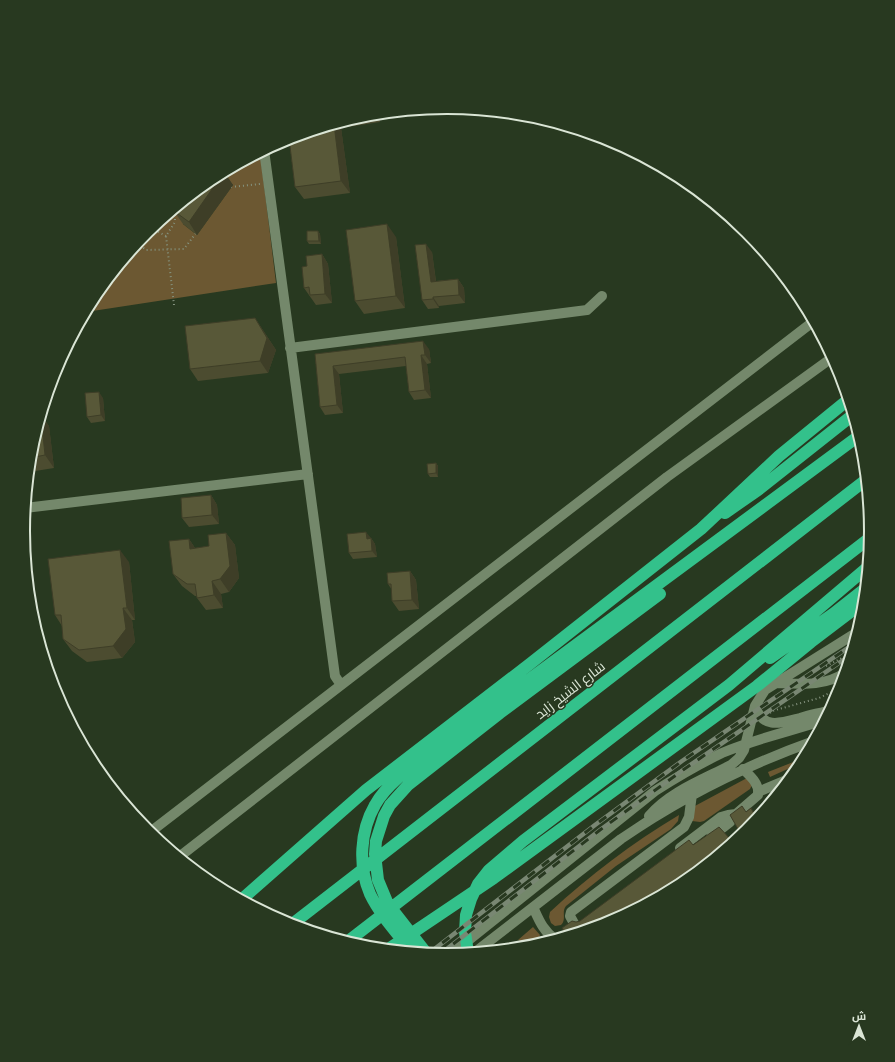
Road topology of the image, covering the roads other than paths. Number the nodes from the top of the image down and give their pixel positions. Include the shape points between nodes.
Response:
1 (265, 156) edge
2 (602, 296) dead end
3 (810, 324) edge
4 (290, 348) junction
5 (828, 360) edge
6 (845, 403) edge
7 (849, 418) edge
8 (853, 432) edge
9 (855, 439) edge
10 (308, 474) junction
11 (862, 483) edge
12 (31, 507) edge
13 (701, 529) junction
14 (865, 543) edge
15 (709, 547) junction
16 (863, 571) edge
17 (860, 593) edge
18 (858, 606) edge
19 (857, 614) edge
20 (852, 635) edge
21 (811, 642) junction
22 (839, 676) edge
23 (775, 683) junction
24 (341, 685) junction
25 (729, 685) junction
26 (755, 706) junction
27 (498, 708) junction
28 (824, 712) edge
29 (819, 722) edge
30 (807, 744) edge
31 (745, 745) junction
32 (743, 769) junction
33 (781, 783) edge
34 (758, 792) junction
35 (692, 794) junction
36 (736, 814) junction
37 (645, 823) junction
38 (155, 829) edge
39 (706, 841) edge
40 (183, 854) edge
41 (670, 855) edge
42 (245, 896) edge
43 (533, 907) junction
44 (297, 920) edge
45 (584, 920) edge
46 (574, 929) edge
47 (567, 931) edge
48 (550, 935) edge
49 (353, 937) edge
50 (394, 945) edge
51 (408, 947) edge
52 (488, 947) edge
53 (422, 948) edge
54 (459, 948) edge
55 (467, 948) edge

1 - 4 street
2 - 4 street via 587,310
3 - 24 street
4 - 10 street
5 - 40 street via 667,477
6 - 13 highway via 774,461
7 - 13 highway via 758,490
8 - 15 highway via 741,517
9 - 15 highway
10 - 12 street
10 - 24 street via 335,676
11 - 44 highway, شارع الشيخ زايد
13 - 42 highway via 366,790
14 - 49 highway
15 - 27 highway via 692,567 672,584
16 - 25 highway
17 - 25 highway via 808,633
18 - 21 highway
19 - 21 highway
20 - 23 street
21 - 50 highway via 757,686 500,874
22 - 23 street via 818,683
23 - 26 street via 761,695
24 - 38 street
25 - 55 highway via 523,841 489,870 478,884 466,915
26 - 28 street via 761,718 773,723
26 - 31 street
27 - 51 highway via 399,777 375,805 367,822 362,858 364,877 370,894 380,910
27 - 53 highway via 408,785 390,805 379,828 374,854 382,892 388,904
29 - 31 street
30 - 32 street
31 - 37 street via 735,762 672,795 657,807
31 - 54 street via 706,761 655,792
32 - 34 street via 755,782
32 - 35 street
33 - 34 street
34 - 36 street via 756,797
35 - 37 street
35 - 47 street via 689,817 684,827 571,912
36 - 39 street via 727,825
36 - 41 street via 721,817
37 - 43 street
43 - 48 street via 541,925
43 - 52 street
45 - 46 street

